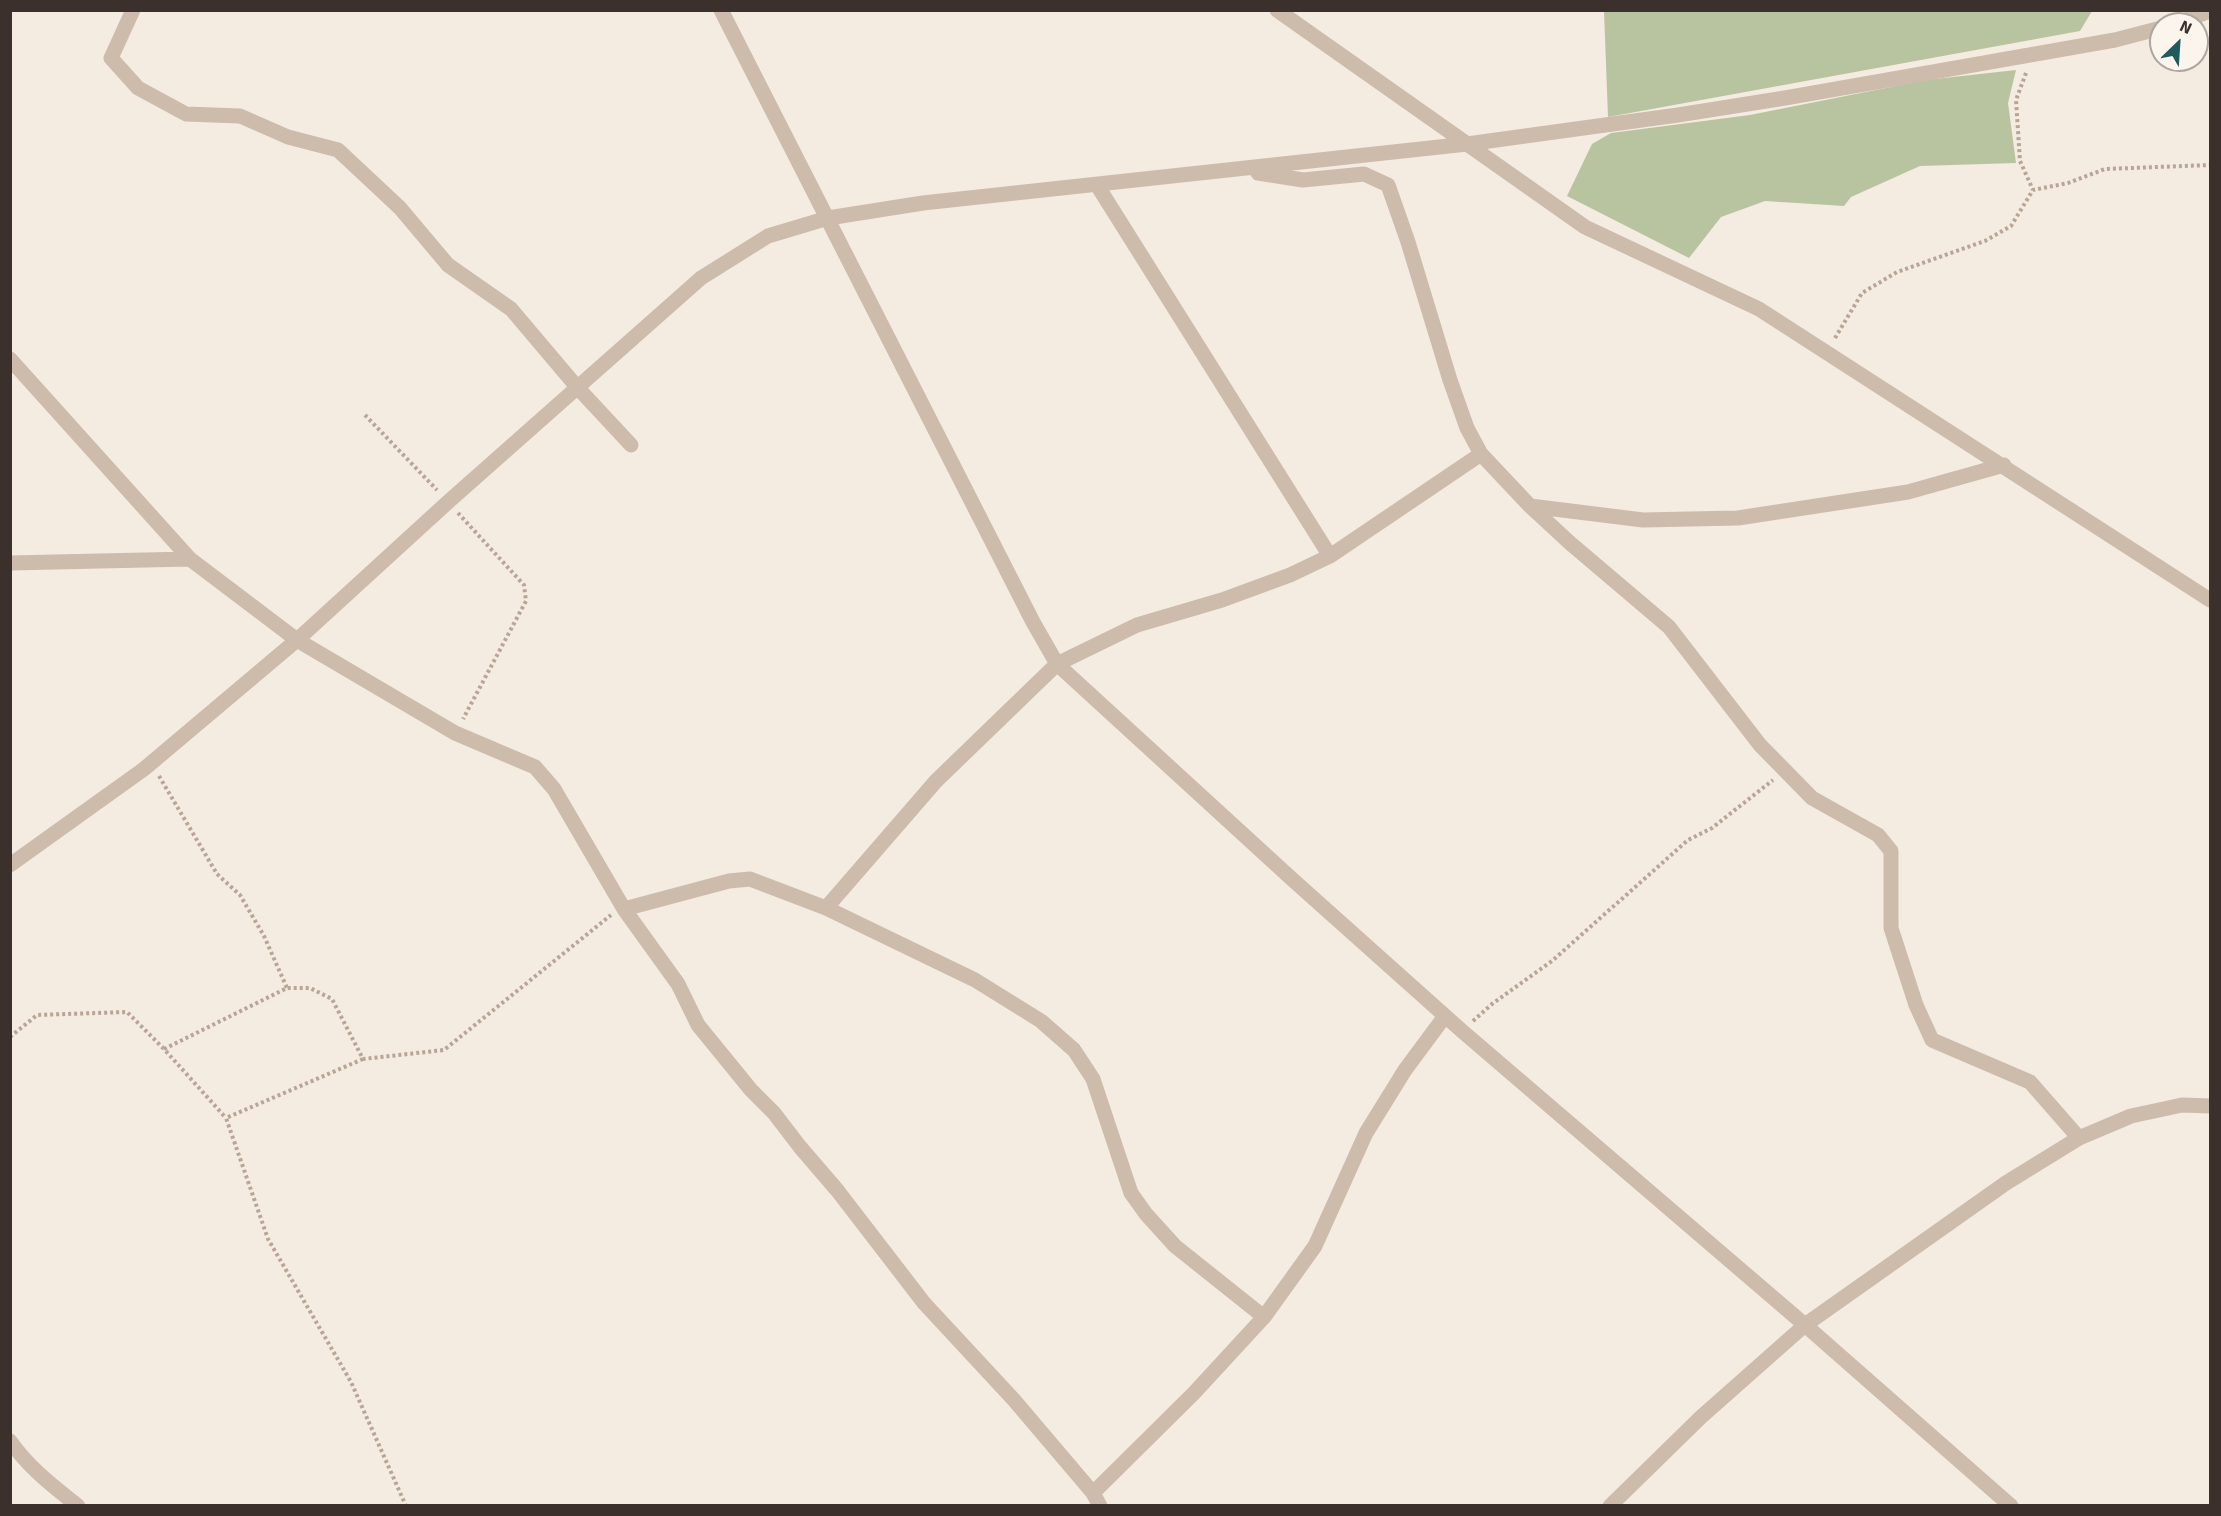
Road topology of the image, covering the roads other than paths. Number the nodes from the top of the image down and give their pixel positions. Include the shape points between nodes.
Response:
1 (133, 10) edge
2 (722, 10) edge
3 (1276, 10) edge
4 (2149, 31) edge
5 (1467, 144) junction
6 (1236, 169) junction
7 (1097, 184) junction
8 (828, 218) junction
9 (10, 359) edge
10 (577, 387) junction
11 (631, 446) dead end
12 (1481, 454) junction
13 (2004, 465) junction
14 (1530, 506) junction
15 (1330, 556) junction
16 (190, 559) junction
17 (10, 563) edge
18 (2211, 600) edge
19 (297, 640) junction
20 (1057, 664) junction
21 (10, 865) edge
22 (826, 908) junction
23 (624, 909) junction
24 (1445, 1016) junction
25 (2211, 1106) edge
26 (2079, 1138) junction
27 (1264, 1317) junction
28 (1805, 1325) junction
29 (10, 1441) edge
30 (1097, 1499) edge
31 (78, 1506) edge
32 (1610, 1506) edge
33 (2011, 1506) edge

1 - 10 street via 111,58 138,88 186,114 240,116 288,137 338,150 400,208 448,265 512,309
2 - 8 street
3 - 5 street
4 - 5 street via 1785,98
5 - 6 street
5 - 13 street via 1585,227 1759,309
6 - 7 street
6 - 12 street via 1303,180 1364,174 1388,185 1450,380
7 - 8 street
7 - 15 street
8 - 10 street via 768,236 700,278
8 - 20 street
9 - 16 street
10 - 11 street
10 - 19 street
12 - 14 street
12 - 15 street
13 - 14 street via 1908,492 1738,518 1643,520
13 - 18 street
14 - 26 street via 1669,627 1760,745 1812,798 1878,835 1891,851 1891,928 1932,1040 2030,1082
15 - 20 street via 1222,600 1137,625
16 - 17 street
16 - 19 street
19 - 21 street via 151,762
19 - 23 street via 455,733 535,767 554,789
20 - 22 street via 936,781
20 - 24 street
22 - 23 street via 750,879
22 - 27 street via 975,980 1041,1021 1074,1050 1093,1078 1131,1193 1175,1246
23 - 30 street via 678,984 698,1025 837,1190 924,1303 1014,1400
24 - 27 street via 1366,1133 1315,1246
24 - 28 street
25 - 26 street via 2182,1105 2131,1116
26 - 28 street via 2006,1182
27 - 30 street
28 - 32 street via 1701,1417
28 - 33 street
29 - 31 street via 40,1476

